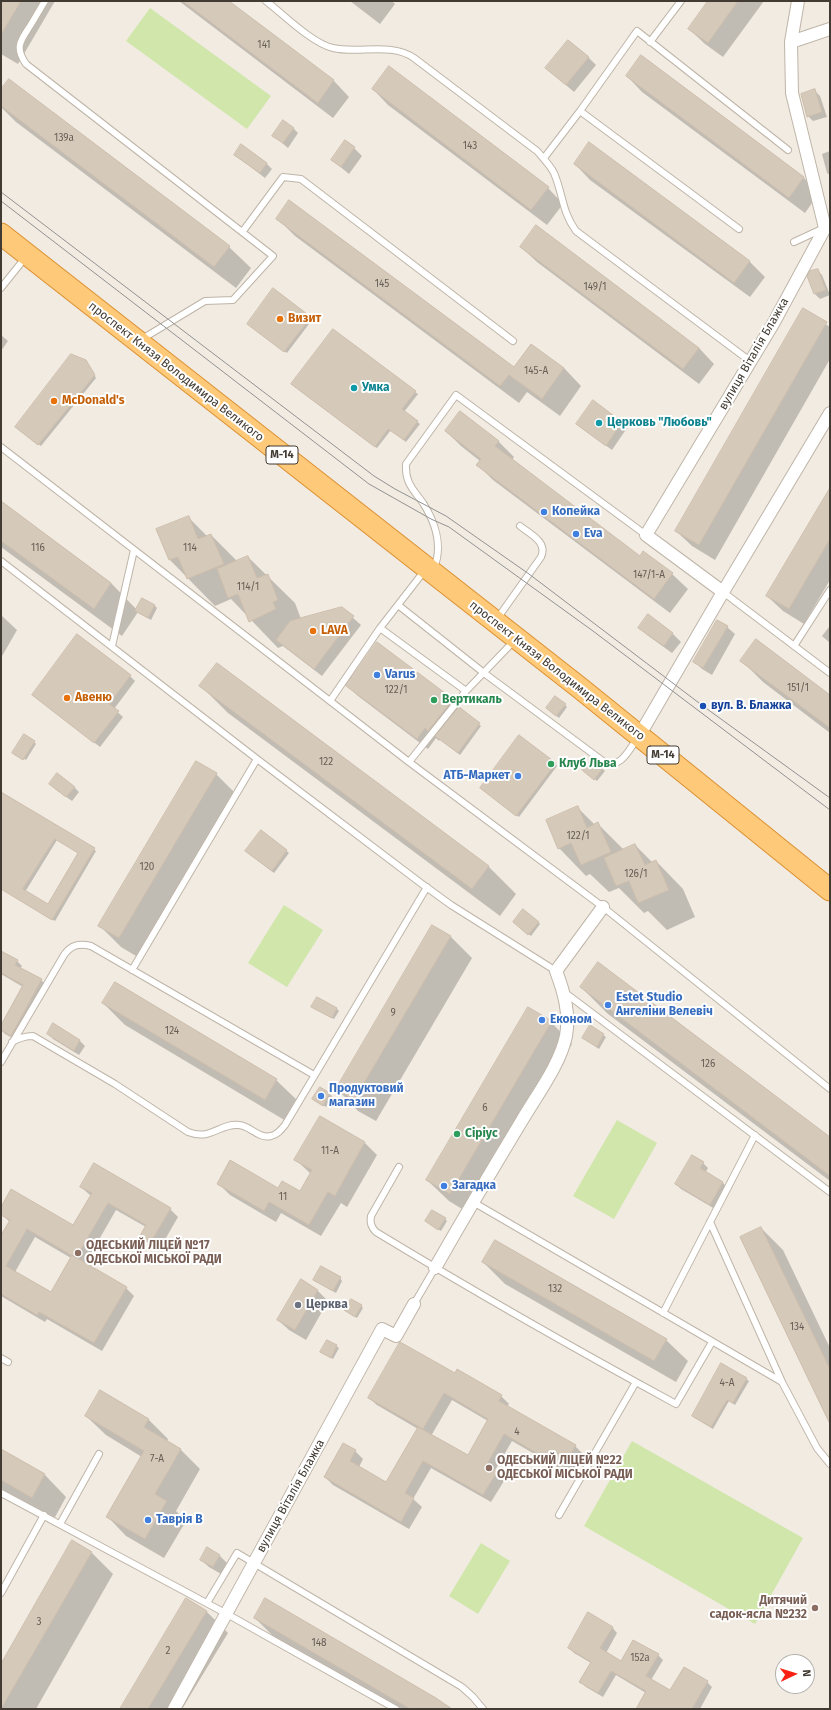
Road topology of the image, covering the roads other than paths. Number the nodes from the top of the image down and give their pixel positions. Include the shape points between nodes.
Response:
1 (45, 1) edge
2 (266, 1) edge
3 (681, 1) edge
4 (798, 1) edge
5 (830, 29) edge
6 (650, 42) junction
7 (791, 42) junction
8 (580, 111) junction
9 (788, 150) dead end
10 (544, 158) junction
11 (828, 227) edge
12 (739, 229) dead end
13 (243, 231) junction
14 (1, 234) edge
15 (794, 242) dead end
16 (27, 255) junction
17 (1, 288) edge
18 (138, 341) junction
19 (513, 341) dead end
20 (750, 362) junction
21 (830, 413) edge
22 (1, 447) edge
23 (520, 526) dead end
24 (646, 535) junction
25 (134, 550) junction
26 (1, 561) edge
27 (429, 571) junction
28 (830, 590) edge
29 (723, 592) junction
30 (398, 605) junction
31 (495, 621) junction
32 (380, 628) junction
33 (517, 638) junction
34 (112, 646) junction
35 (794, 646) junction
36 (484, 673) junction
37 (830, 673) edge
38 (466, 691) junction
39 (330, 701) junction
40 (639, 736) junction
41 (257, 759) junction
42 (409, 762) junction
43 (427, 888) junction
44 (830, 890) edge
45 (603, 907) junction
46 (132, 970) junction
47 (556, 971) junction
48 (564, 992) junction
49 (12, 1042) junction
50 (1, 1062) edge
51 (314, 1075) junction
52 (830, 1089) edge
53 (755, 1135) junction
54 (399, 1167) dead end
55 (830, 1192) edge
56 (473, 1202) junction
57 (710, 1222) junction
58 (435, 1268) junction
59 (414, 1304) joint
60 (663, 1313) junction
61 (712, 1342) junction
62 (1, 1358) edge
63 (8, 1362) dead end
64 (636, 1382) junction
65 (782, 1382) junction
66 (99, 1454) dead end
67 (830, 1464) edge
68 (1, 1493) edge
69 (44, 1515) junction
70 (559, 1515) dead end
71 (60, 1524) junction
72 (254, 1563) junction
73 (1, 1593) edge
74 (207, 1603) junction
75 (227, 1614) junction
76 (174, 1709) edge
77 (396, 1709) edge
78 (483, 1709) edge

1 - 13 lane via 22,36 19,50 26,64
2 - 10 lane via 321,44 340,49 385,49 410,55
3 - 6 lane
4 - 7 street
5 - 7 street
6 - 8 lane via 637,31
6 - 9 lane
7 - 11 street via 792,93
8 - 10 lane
8 - 12 lane
10 - 20 lane via 554,174 564,211 576,231
11 - 15 lane
11 - 20 street, вулиця Віталія Блажка
13 - 18 lane via 273,256 233,300 205,301
13 - 19 lane via 283,177 301,179
14 - 16 highway, проспект Князя Володимира Великого / М-14
16 - 17 lane
16 - 18 highway, проспект Князя Володимира Великого / М-14
18 - 27 highway, проспект Князя Володимира Великого / М-14
20 - 24 street, вулиця Віталія Блажка
21 - 29 street
22 - 25 lane
23 - 31 lane via 540,542 544,551
24 - 27 lane via 456,395 406,464 405,474 408,482 424,505 435,530 437,561
24 - 29 street
25 - 34 lane
25 - 39 lane
26 - 34 lane
27 - 30 lane
27 - 31 highway, проспект Князя Володимира Великого / М-14
28 - 35 lane
29 - 35 lane
29 - 40 street
30 - 32 lane
30 - 36 lane
31 - 33 highway, проспект Князя Володимира Великого / М-14
32 - 38 lane
32 - 39 lane
33 - 36 lane
33 - 40 highway, проспект Князя Володимира Великого / М-14
34 - 41 lane
35 - 37 lane
36 - 38 lane
36 - 40 lane via 604,762 618,762
38 - 42 lane
39 - 42 lane
40 - 44 highway, проспект Князя Володимира Великого / М-14
41 - 43 lane
41 - 46 lane
42 - 45 lane
43 - 47 lane
43 - 51 lane
45 - 47 street
45 - 52 lane
46 - 49 lane via 91,946 73,946 64,955
46 - 51 lane
47 - 48 street
48 - 53 lane
48 - 56 street via 568,1014 566,1037 555,1065
49 - 50 lane
49 - 51 lane via 33,1036 196,1135 238,1125 264,1136 276,1134 284,1126
53 - 55 lane
53 - 57 lane
54 - 58 lane via 371,1216 372,1228
56 - 58 street
56 - 60 lane
57 - 60 lane
57 - 65 lane
58 - 59 lane
58 - 64 lane
59 - 72 street, вулиця Віталія Блажка via 396,1336 382,1328
60 - 61 lane
61 - 64 lane via 676,1404
61 - 65 lane
62 - 63 lane
64 - 70 lane
65 - 67 lane via 817,1448
66 - 71 lane
68 - 69 lane
69 - 71 lane
69 - 73 lane
71 - 74 lane
72 - 74 lane via 237,1553
72 - 75 street, вулиця Віталія Блажка
72 - 78 lane via 462,1687
74 - 75 lane
75 - 76 street, вулиця Віталія Блажка
75 - 77 lane

